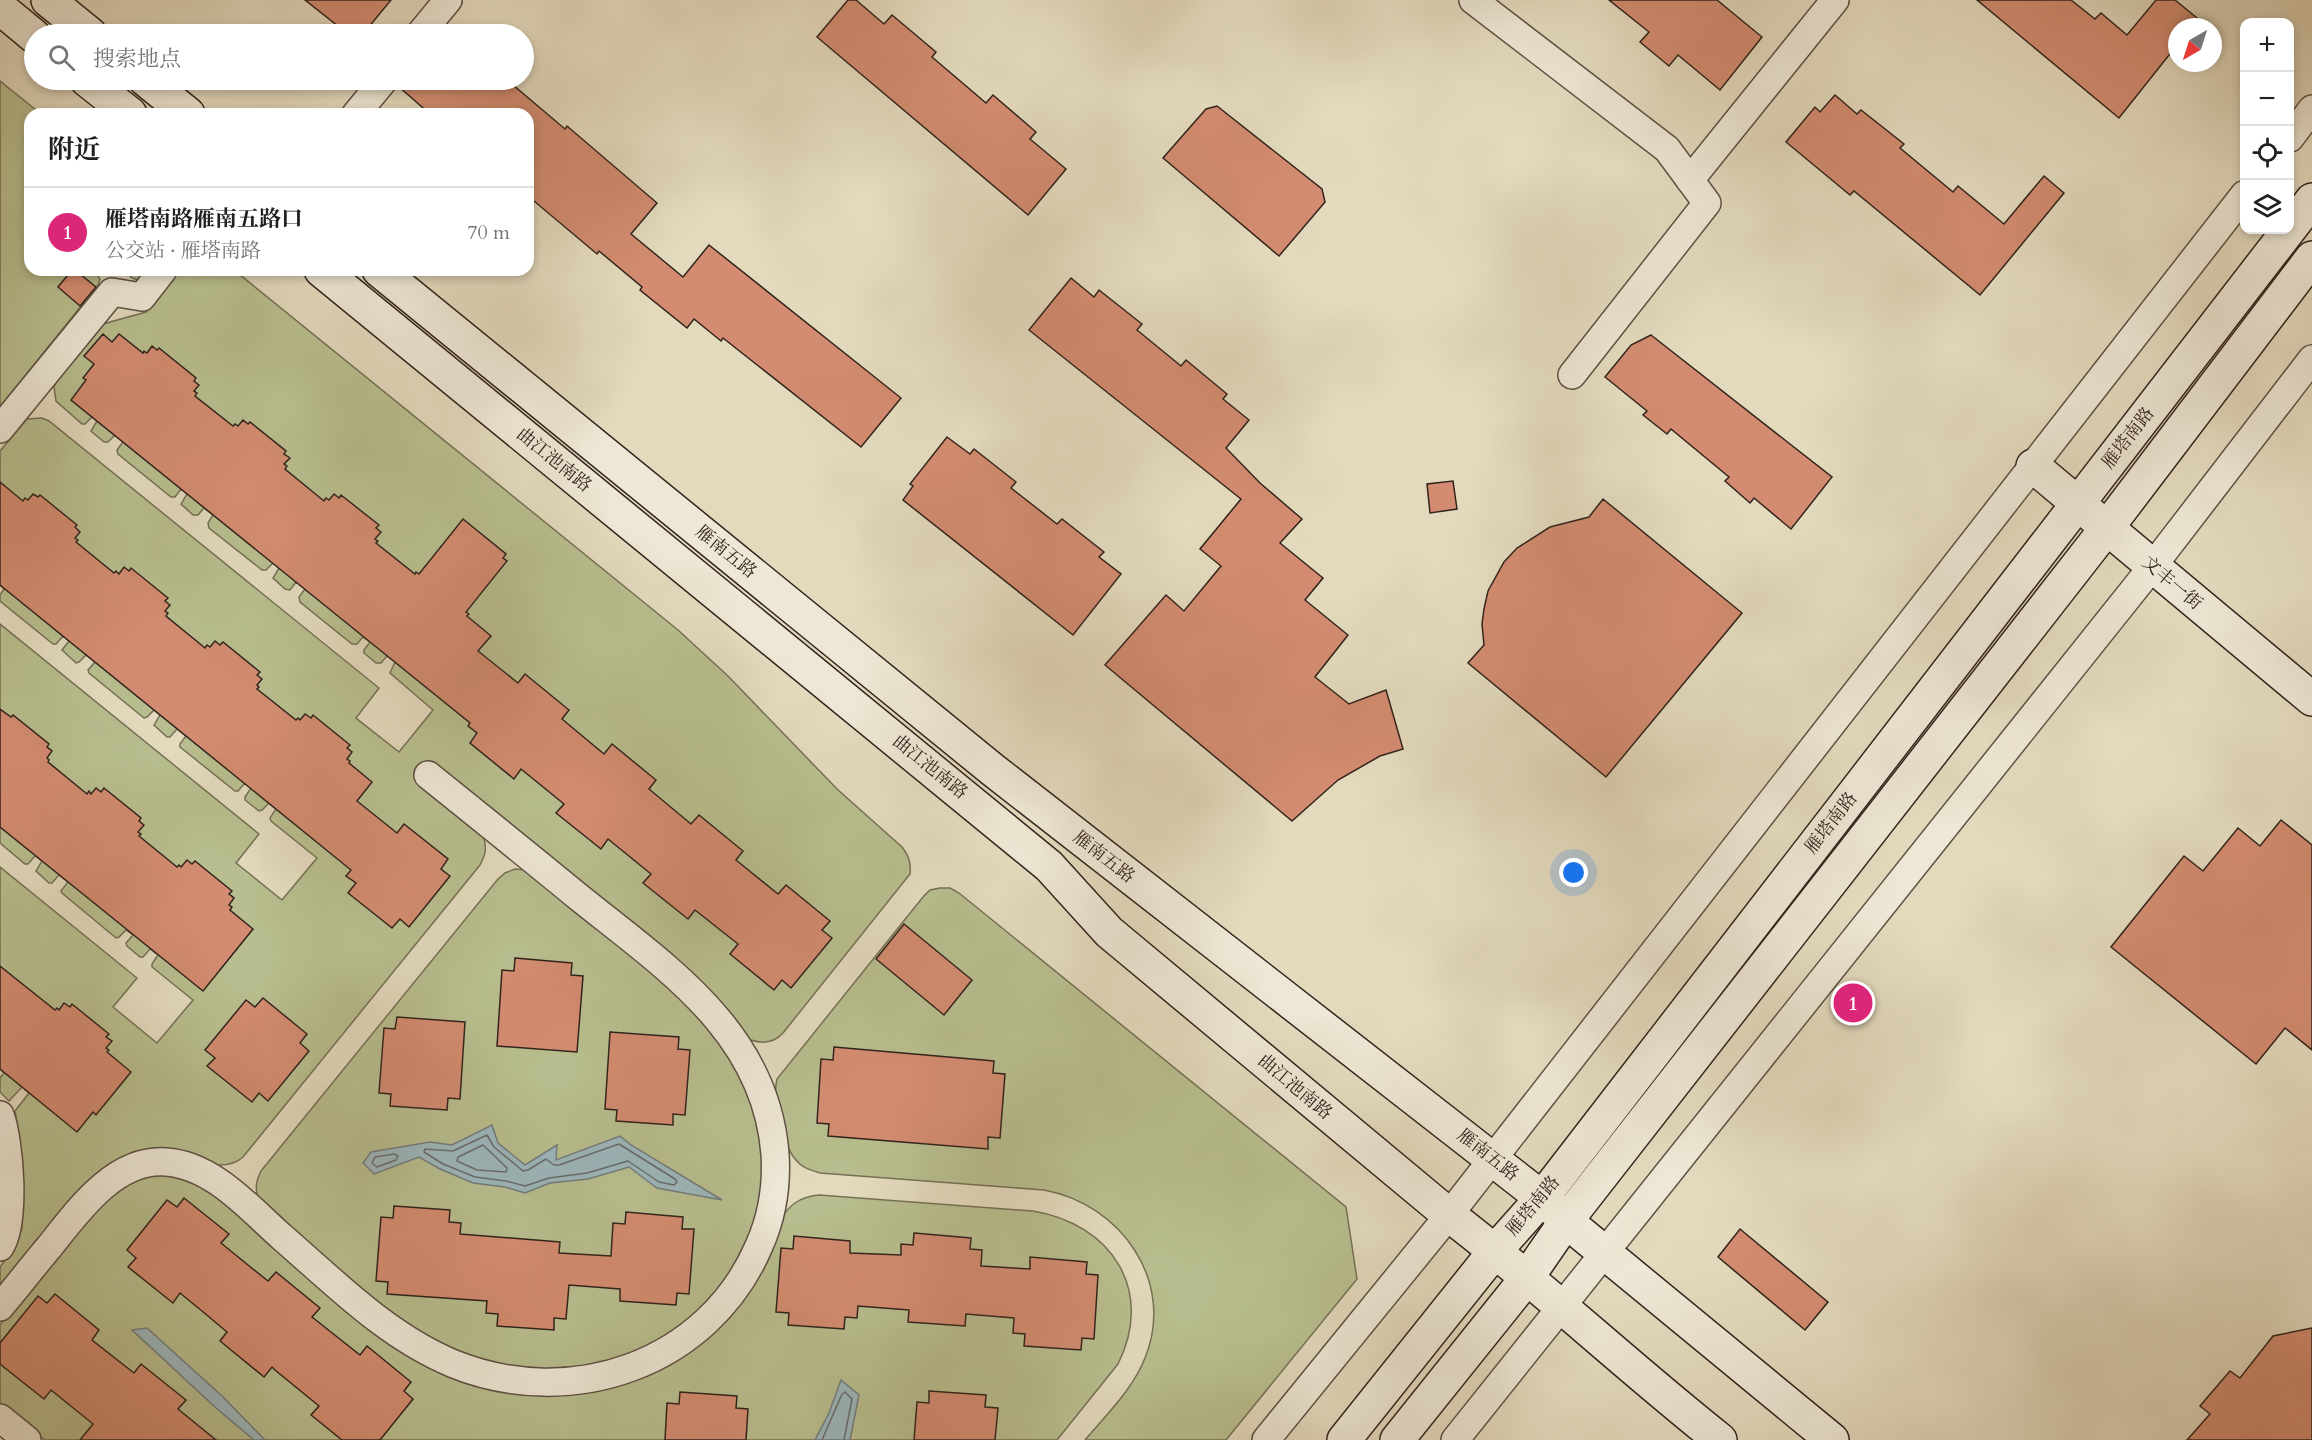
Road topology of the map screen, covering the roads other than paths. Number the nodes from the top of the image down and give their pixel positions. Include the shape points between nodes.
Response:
1 (48, 0) edge
2 (448, 0) edge
3 (1473, 0) edge
4 (1835, 0) edge
5 (0, 8) edge
6 (78, 24) edge
7 (428, 24) edge
8 (24, 28) edge
9 (100, 90) edge
10 (158, 90) edge
11 (376, 90) edge
12 (122, 108) edge
13 (181, 108) edge
14 (361, 108) edge
15 (2312, 109) edge
16 (2294, 132) edge
17 (1690, 180) junction
18 (2240, 200) edge
19 (2312, 201) edge
20 (2312, 258) edge
21 (158, 276) edge
22 (328, 276) edge
23 (387, 276) edge
24 (2312, 359) edge
25 (1572, 375) dead end
26 (0, 429) edge
27 (2033, 466) junction
28 (2077, 504) junction
29 (2106, 529) junction
30 (2152, 567) junction
31 (2312, 699) edge
32 (428, 775) dead end
33 (0, 1115) edge
34 (1492, 1158) junction
35 (1542, 1198) junction
36 (1449, 1215) junction
37 (1566, 1221) junction
38 (0, 1247) edge
39 (1495, 1251) junction
40 (1605, 1252) junction
41 (1526, 1279) junction
42 (0, 1307) edge
43 (1561, 1308) junction
44 (0, 1418) edge
45 (27, 1440) edge
46 (1266, 1440) edge
47 (1344, 1440) edge
48 (1397, 1440) edge
49 (1455, 1440) edge
50 (1720, 1440) edge
51 (1832, 1440) edge

1 - 6 main road
2 - 7 street
3 - 17 street via 1667,149
4 - 17 street
5 - 8 main road
9 - 12 main road
10 - 13 main road
11 - 14 street
15 - 16 street
17 - 25 street via 1707,203
18 - 27 street
19 - 28 main road, 雁塔南路
20 - 29 main road, 雁塔南路
21 - 26 street via 141,297 112,291
22 - 36 main road, 曲江池南路 via 1041,858 1109,932
23 - 34 main road, 雁南五路 via 993,770
24 - 30 street
27 - 28 main road, 文丰一街
27 - 34 street
28 - 29 main road, 文丰一街
28 - 35 main road, 雁塔南路
29 - 30 main road, 文丰一街
29 - 37 main road, 雁塔南路
30 - 31 main road, 文丰一街
30 - 40 street
32 - 42 street via 682,981 722,1024 749,1064 771,1123 775,1181 763,1238 732,1293 687,1338 631,1368 574,1382 505,1379 469,1370 407,1340 214,1179 183,1164 156,1161 123,1172 96,1192
33 - 38 street via 6,1139 10,1212
34 - 35 main road, 雁南五路
34 - 36 street
35 - 37 main road, 雁南五路
35 - 39 main road, 雁塔南路
36 - 39 main road, 曲江池南路
36 - 46 street
37 - 40 main road, 雁南五路
37 - 41 main road, 雁塔南路
39 - 41 main road, 曲江池南路
39 - 47 main road, 雁塔南路
40 - 43 street
40 - 51 main road, 雁南五路
41 - 43 main road
41 - 48 main road, 雁塔南路
43 - 49 street
43 - 50 main road
44 - 45 street

